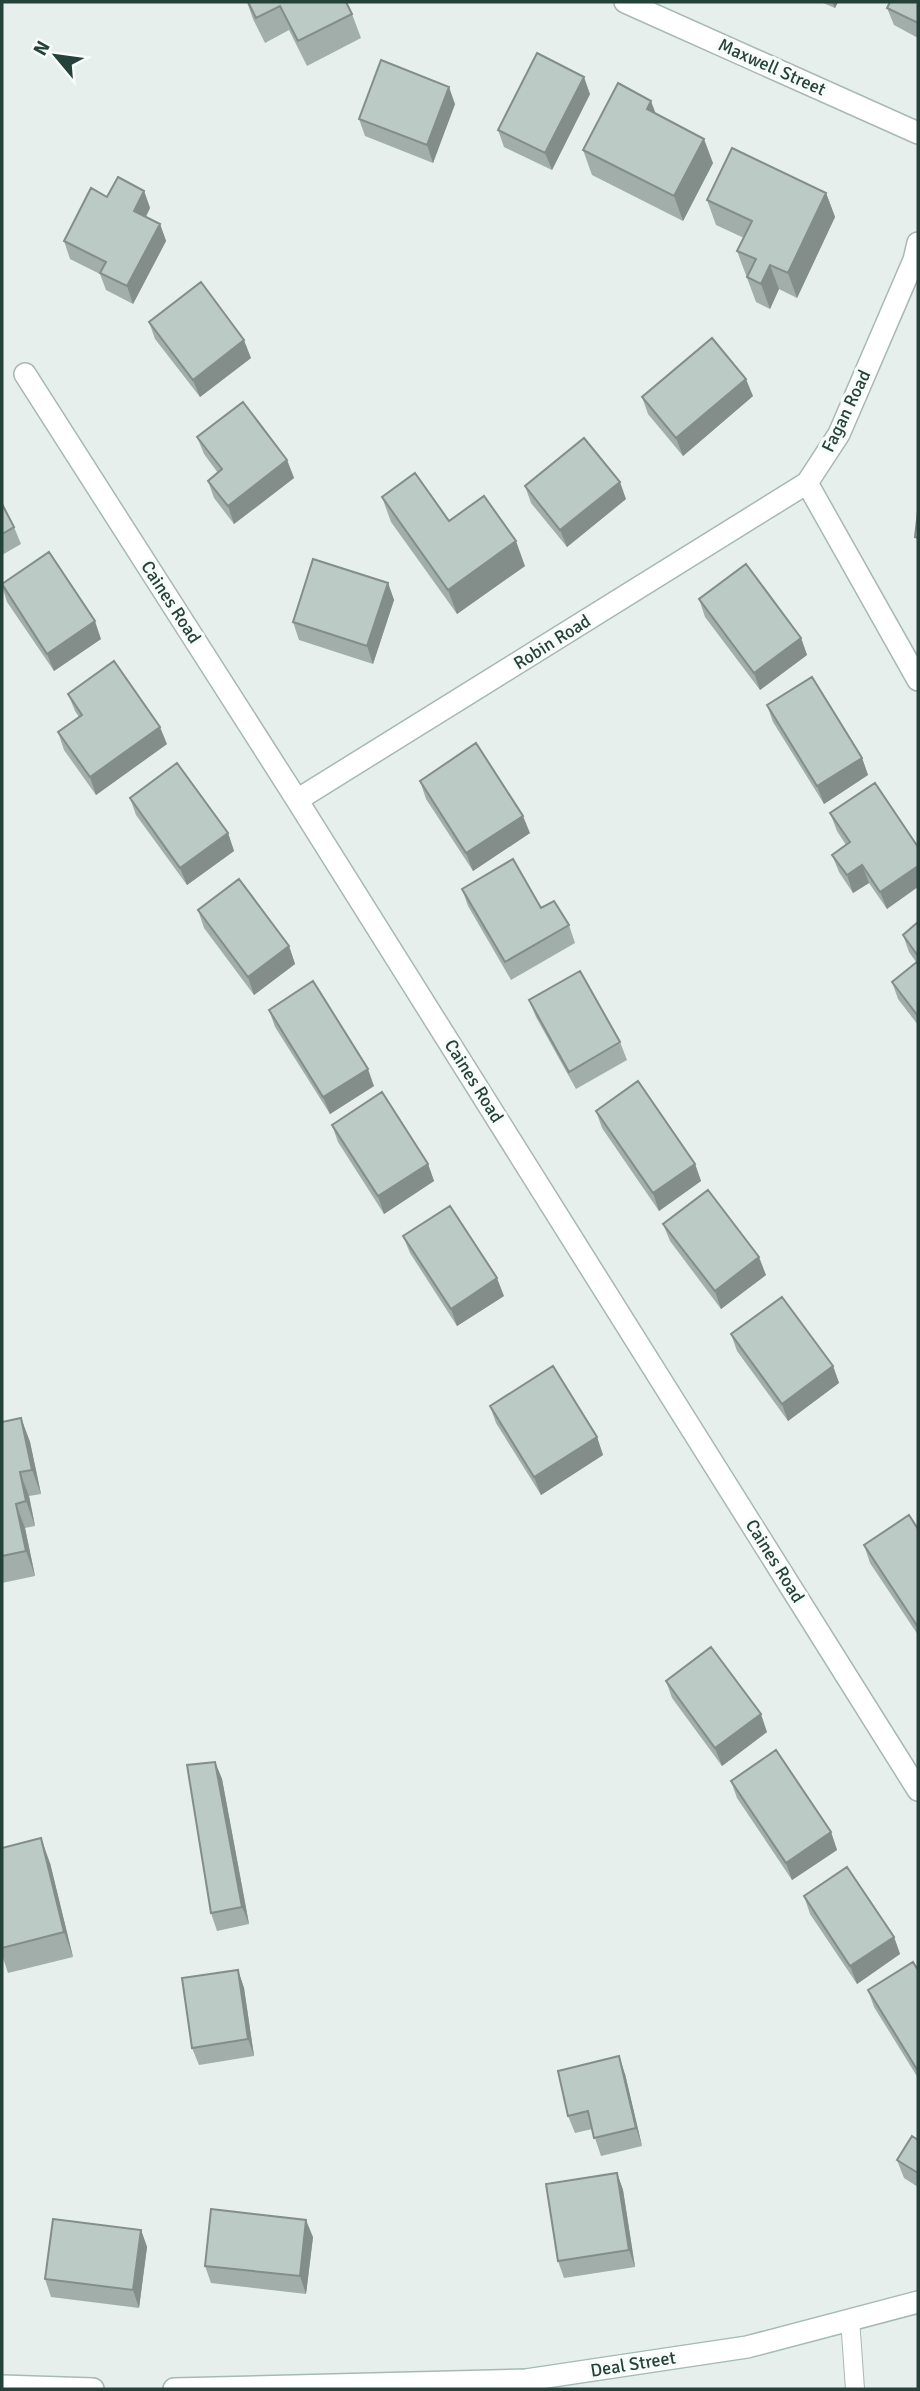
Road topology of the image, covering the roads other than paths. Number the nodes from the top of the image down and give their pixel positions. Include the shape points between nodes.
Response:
1 (625, 2) edge
2 (918, 133) edge
3 (918, 243) edge
4 (25, 374) dead end
5 (807, 484) junction
6 (918, 680) edge
7 (297, 800) junction
8 (918, 1790) edge
9 (918, 2301) edge
10 (850, 2319) junction
11 (2, 2386) edge
12 (385, 2387) edge
13 (93, 2389) edge
14 (174, 2389) edge
15 (855, 2389) edge

1 - 2 street, Maxwell Street
3 - 5 street, Fagan Road via 839,435
4 - 7 street, Caines Road
5 - 6 street
5 - 7 street, Robin Road
7 - 8 street, Caines Road
9 - 10 street, Deal Street
10 - 12 street, Deal Street via 747,2347 526,2380
10 - 15 lane
11 - 13 street
12 - 14 street, Deal Street

